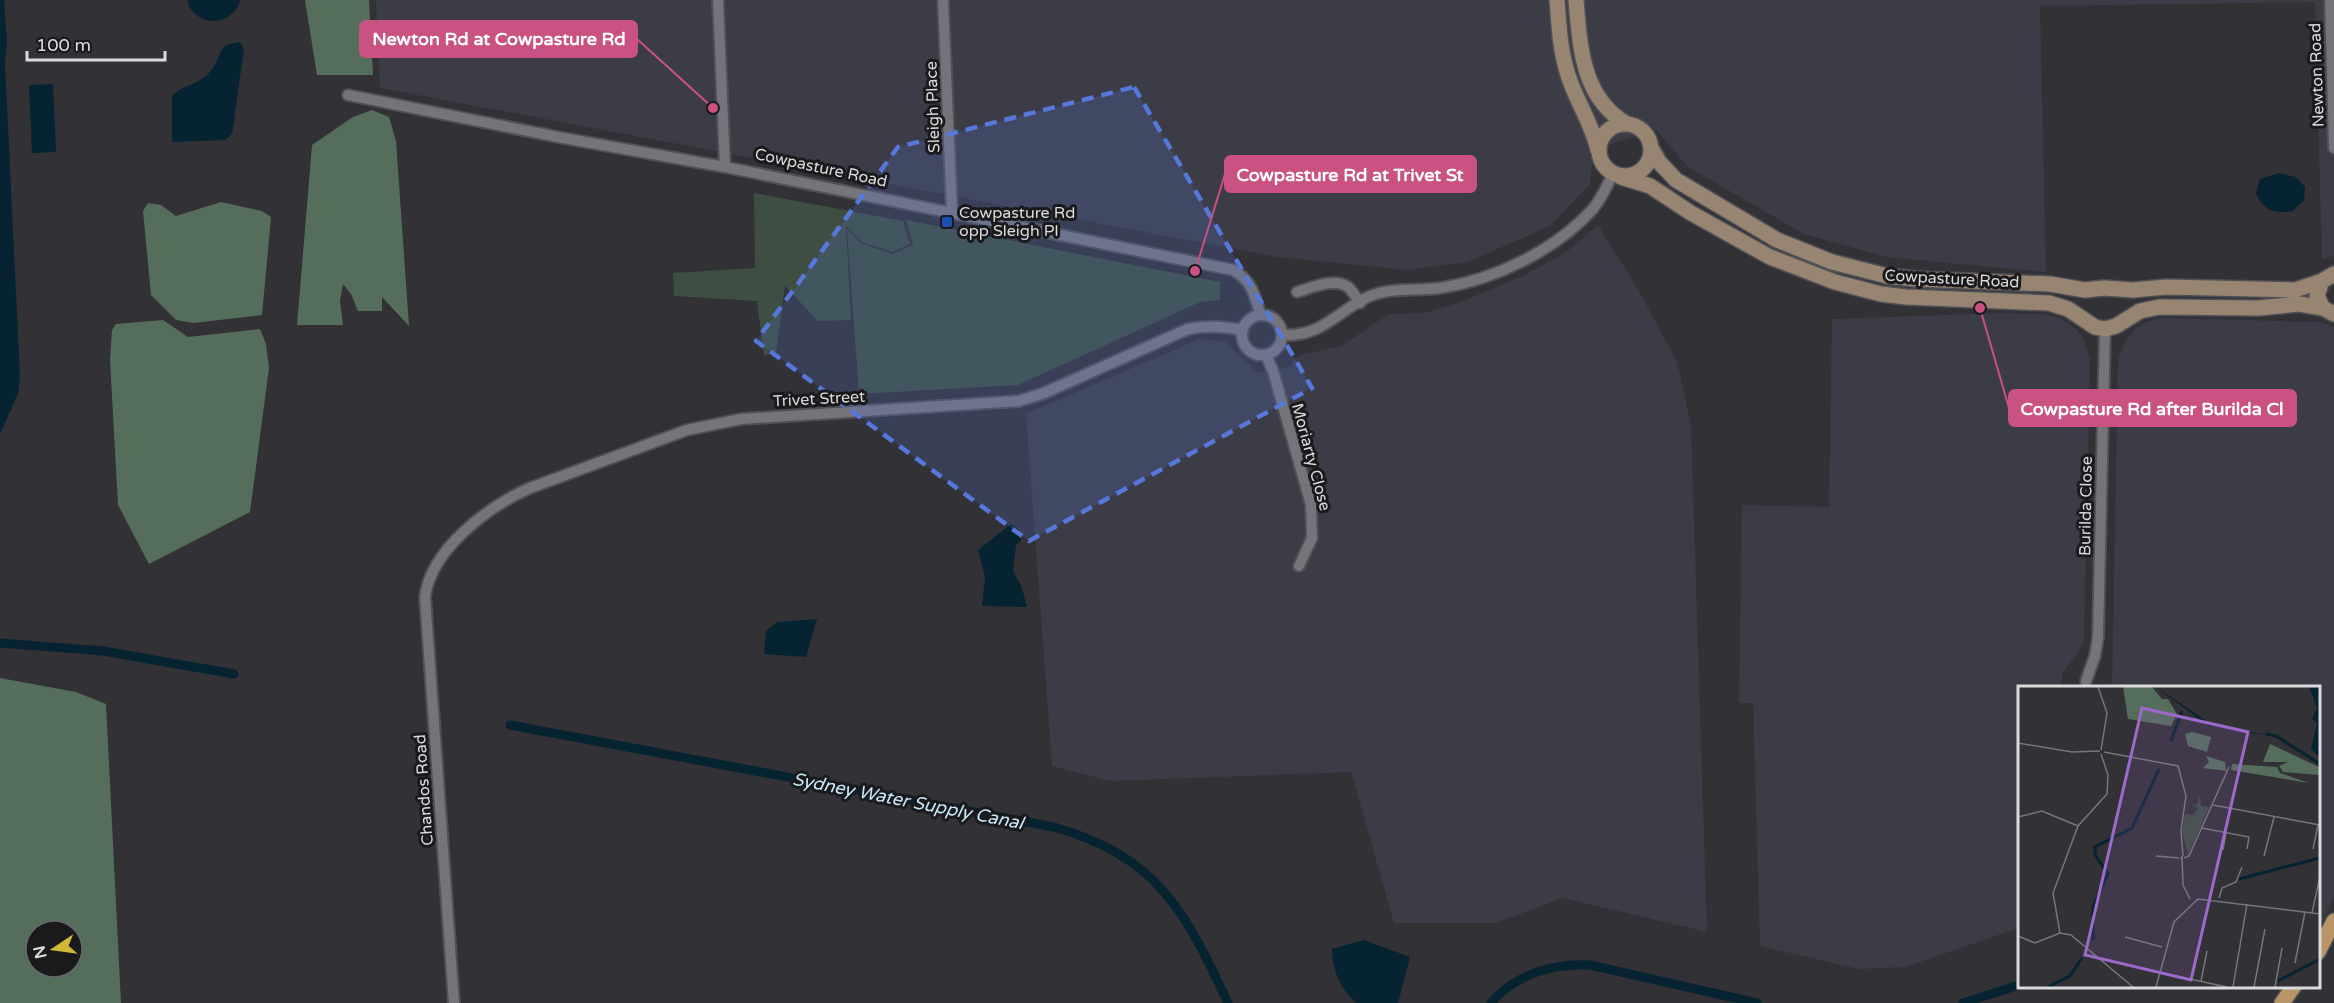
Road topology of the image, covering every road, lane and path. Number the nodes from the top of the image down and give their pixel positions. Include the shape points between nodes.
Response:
1 (718, 0) edge
2 (943, 0) edge
3 (1557, 0) edge
4 (1576, 0) edge
5 (2330, 0) edge
6 (348, 95) dead end
7 (1627, 124) junction
8 (1652, 148) junction
9 (2334, 148) edge
10 (1599, 153) junction
11 (725, 167) junction
12 (1617, 175) junction
13 (952, 213) junction
14 (2328, 277) edge
15 (2104, 289) junction
16 (1297, 292) dead end
17 (1360, 303) junction
18 (2329, 311) edge
19 (1260, 314) junction
20 (2088, 321) junction
21 (2121, 322) junction
22 (2105, 329) junction
23 (1242, 330) junction
24 (1282, 335) junction
25 (1266, 355) junction
26 (1299, 566) dead end
27 (430, 576) joint
28 (2086, 681) dead end
29 (2334, 921) edge
30 (2319, 950) edge
31 (2293, 988) edge
32 (454, 1003) edge
33 (2282, 1003) edge

1 - 11 street
2 - 13 street, Sleigh Place
3 - 10 main road via 1568,76
4 - 7 main road via 1583,61 1593,89 1607,110
5 - 9 street, Newton Road
6 - 11 street, Cowpasture Road
7 - 8 main road via 1646,134
7 - 10 main road via 1606,132
8 - 12 main road via 1643,170 1629,177
8 - 15 main road, Cowpasture Road via 1659,163 1676,180 1777,240 1832,262 1916,279
10 - 12 main road via 1602,163
11 - 13 street, Cowpasture Road
12 - 17 street via 1580,222 1508,268 1444,287 1368,297
12 - 20 main road, Cowpasture Road via 1650,186 1770,257 1835,282 1906,297 2049,303
13 - 19 street, Cowpasture Road via 1233,270 1250,284
14 - 15 main road, Cowpasture Road via 2295,290
14 - 18 main road via 2317,296
15 - 20 main road via 2085,300
15 - 21 main road via 2116,292 2124,303
16 - 17 street via 1339,284 1350,289
17 - 24 street via 1316,331
18 - 21 main road via 2299,304 2259,308 2159,307 2140,311
19 - 23 street via 1249,319
19 - 24 street via 1278,322
20 - 22 main road, Cowpasture Road
21 - 22 main road
22 - 28 street, Burilda Close via 2098,637
23 - 25 street via 1247,348
23 - 27 street, Trivet Street via 1226,326 1188,329 1044,393 1019,400 741,419 687,430 512,497 451,545
24 - 25 street via 1277,348
25 - 26 street, Moriarty Close via 1311,505 1312,538
27 - 32 street, Chandos Road via 425,604
29 - 30 main road
31 - 33 main road

